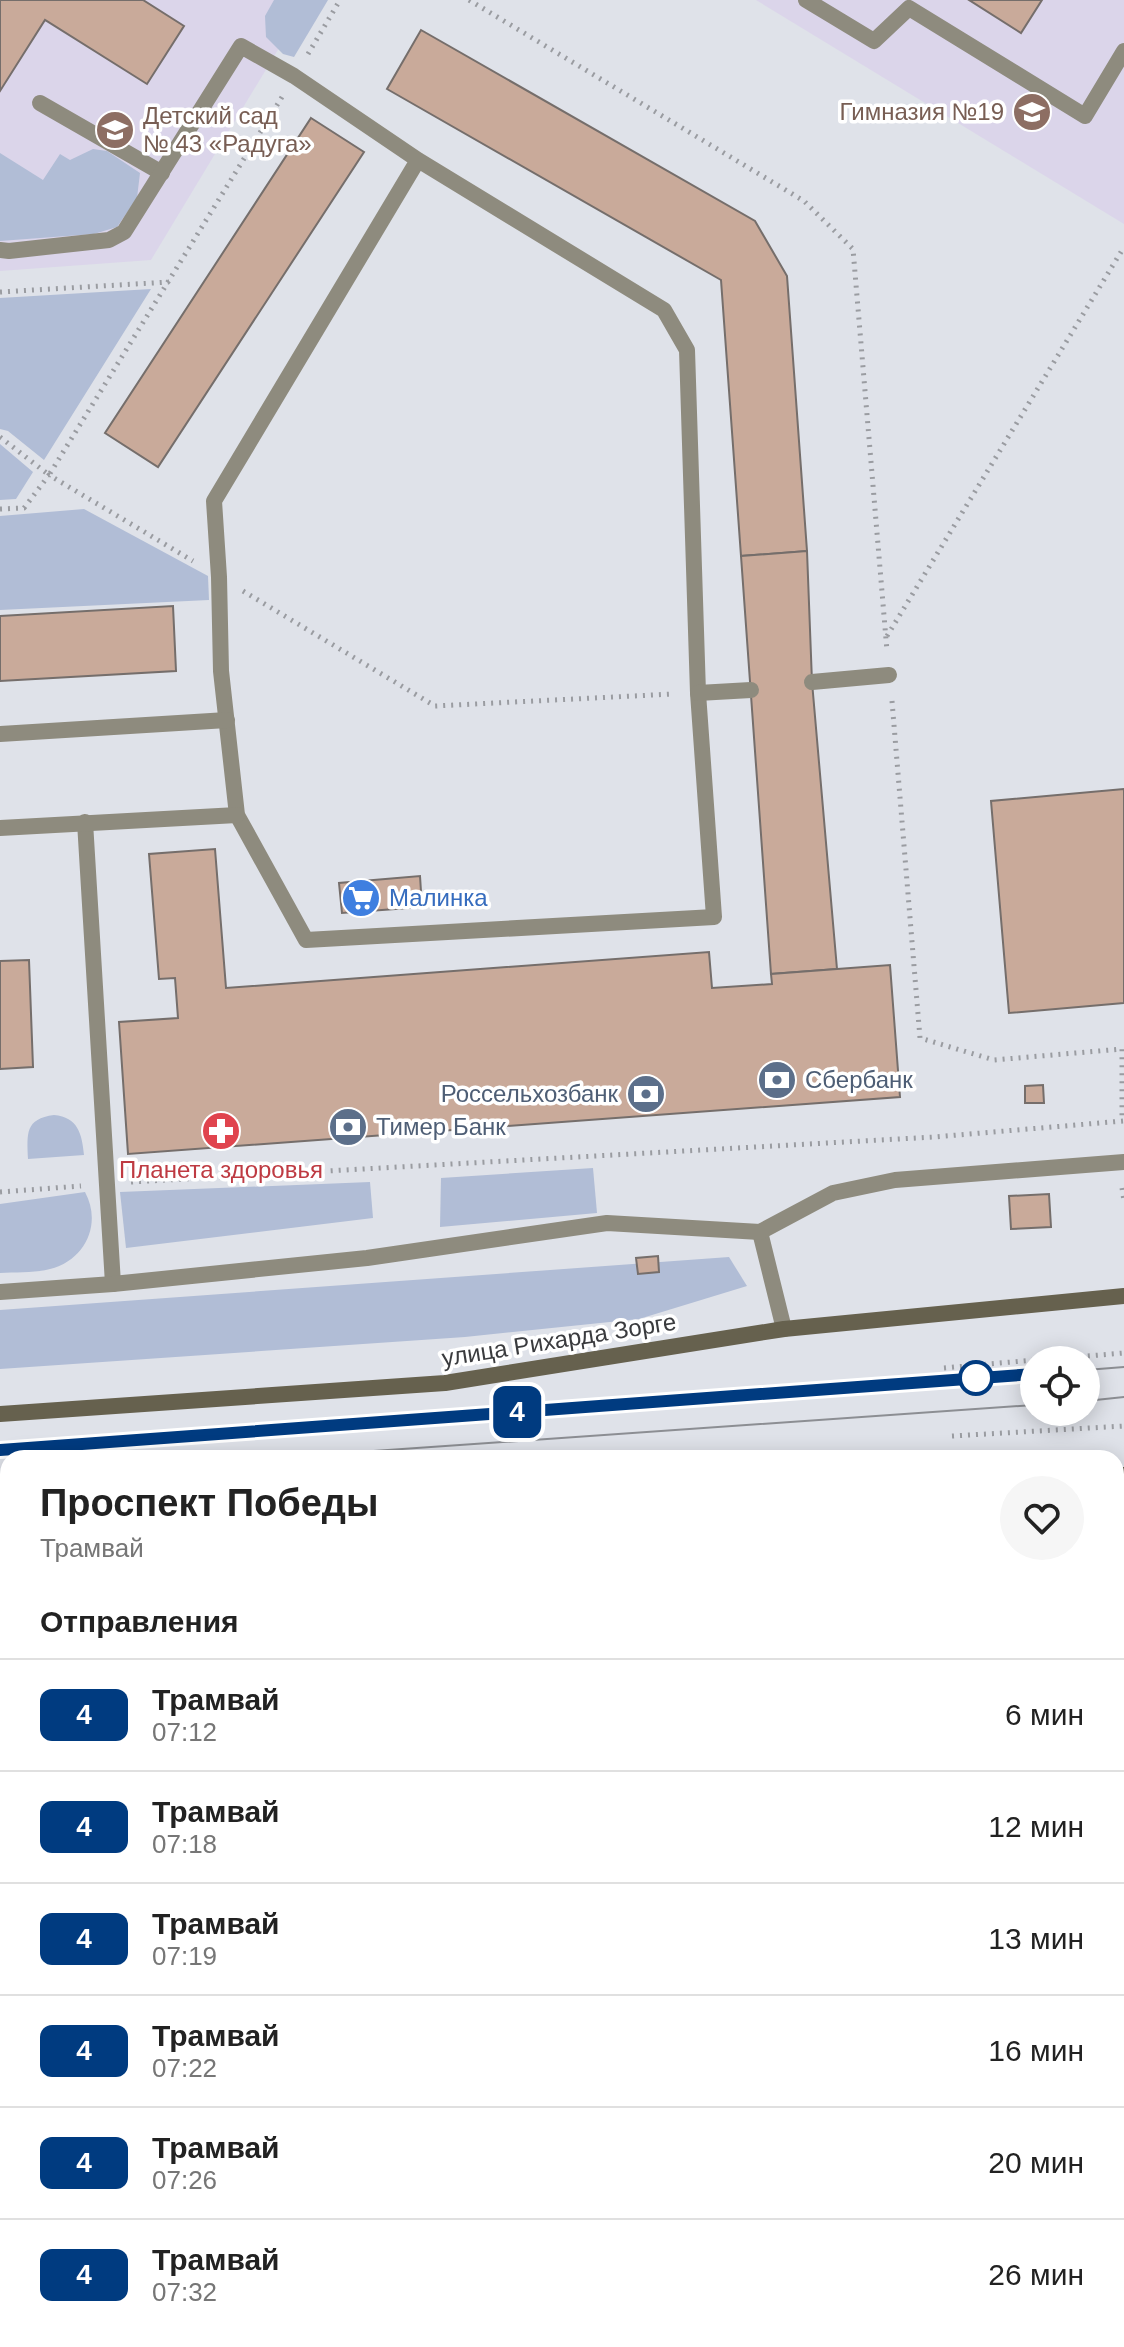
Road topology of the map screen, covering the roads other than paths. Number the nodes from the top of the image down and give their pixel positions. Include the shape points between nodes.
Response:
1 (806, 0) edge
2 (1124, 51) edge
3 (40, 103) dead end
4 (418, 160) junction
5 (162, 173) junction
6 (0, 250) edge
7 (889, 675) road end
8 (812, 682) dead end
9 (751, 690) dead end
10 (698, 693) junction
11 (227, 720) junction
12 (0, 734) edge
13 (237, 815) junction
14 (85, 822) junction
15 (0, 828) edge
16 (1124, 1162) edge
17 (760, 1232) junction
18 (113, 1284) junction
19 (0, 1292) edge
20 (1124, 1296) edge
21 (784, 1329) junction
22 (0, 1414) edge

1 - 2 lane via 874,41 909,8 1085,116
3 - 5 lane
4 - 5 lane via 241,46
4 - 10 lane via 664,310 687,350
4 - 11 lane via 214,501
5 - 6 lane via 124,232 109,240
7 - 8 lane
9 - 10 lane
10 - 13 lane via 714,917 306,940
11 - 12 lane
11 - 13 lane
13 - 14 lane
14 - 15 lane
14 - 18 lane
16 - 17 lane via 895,1180 833,1193
17 - 18 lane via 607,1223 367,1258
17 - 21 lane
18 - 19 lane
20 - 21 main road, улица Рихарда Зорге
21 - 22 main road, улица Рихарда Зорге via 445,1383

